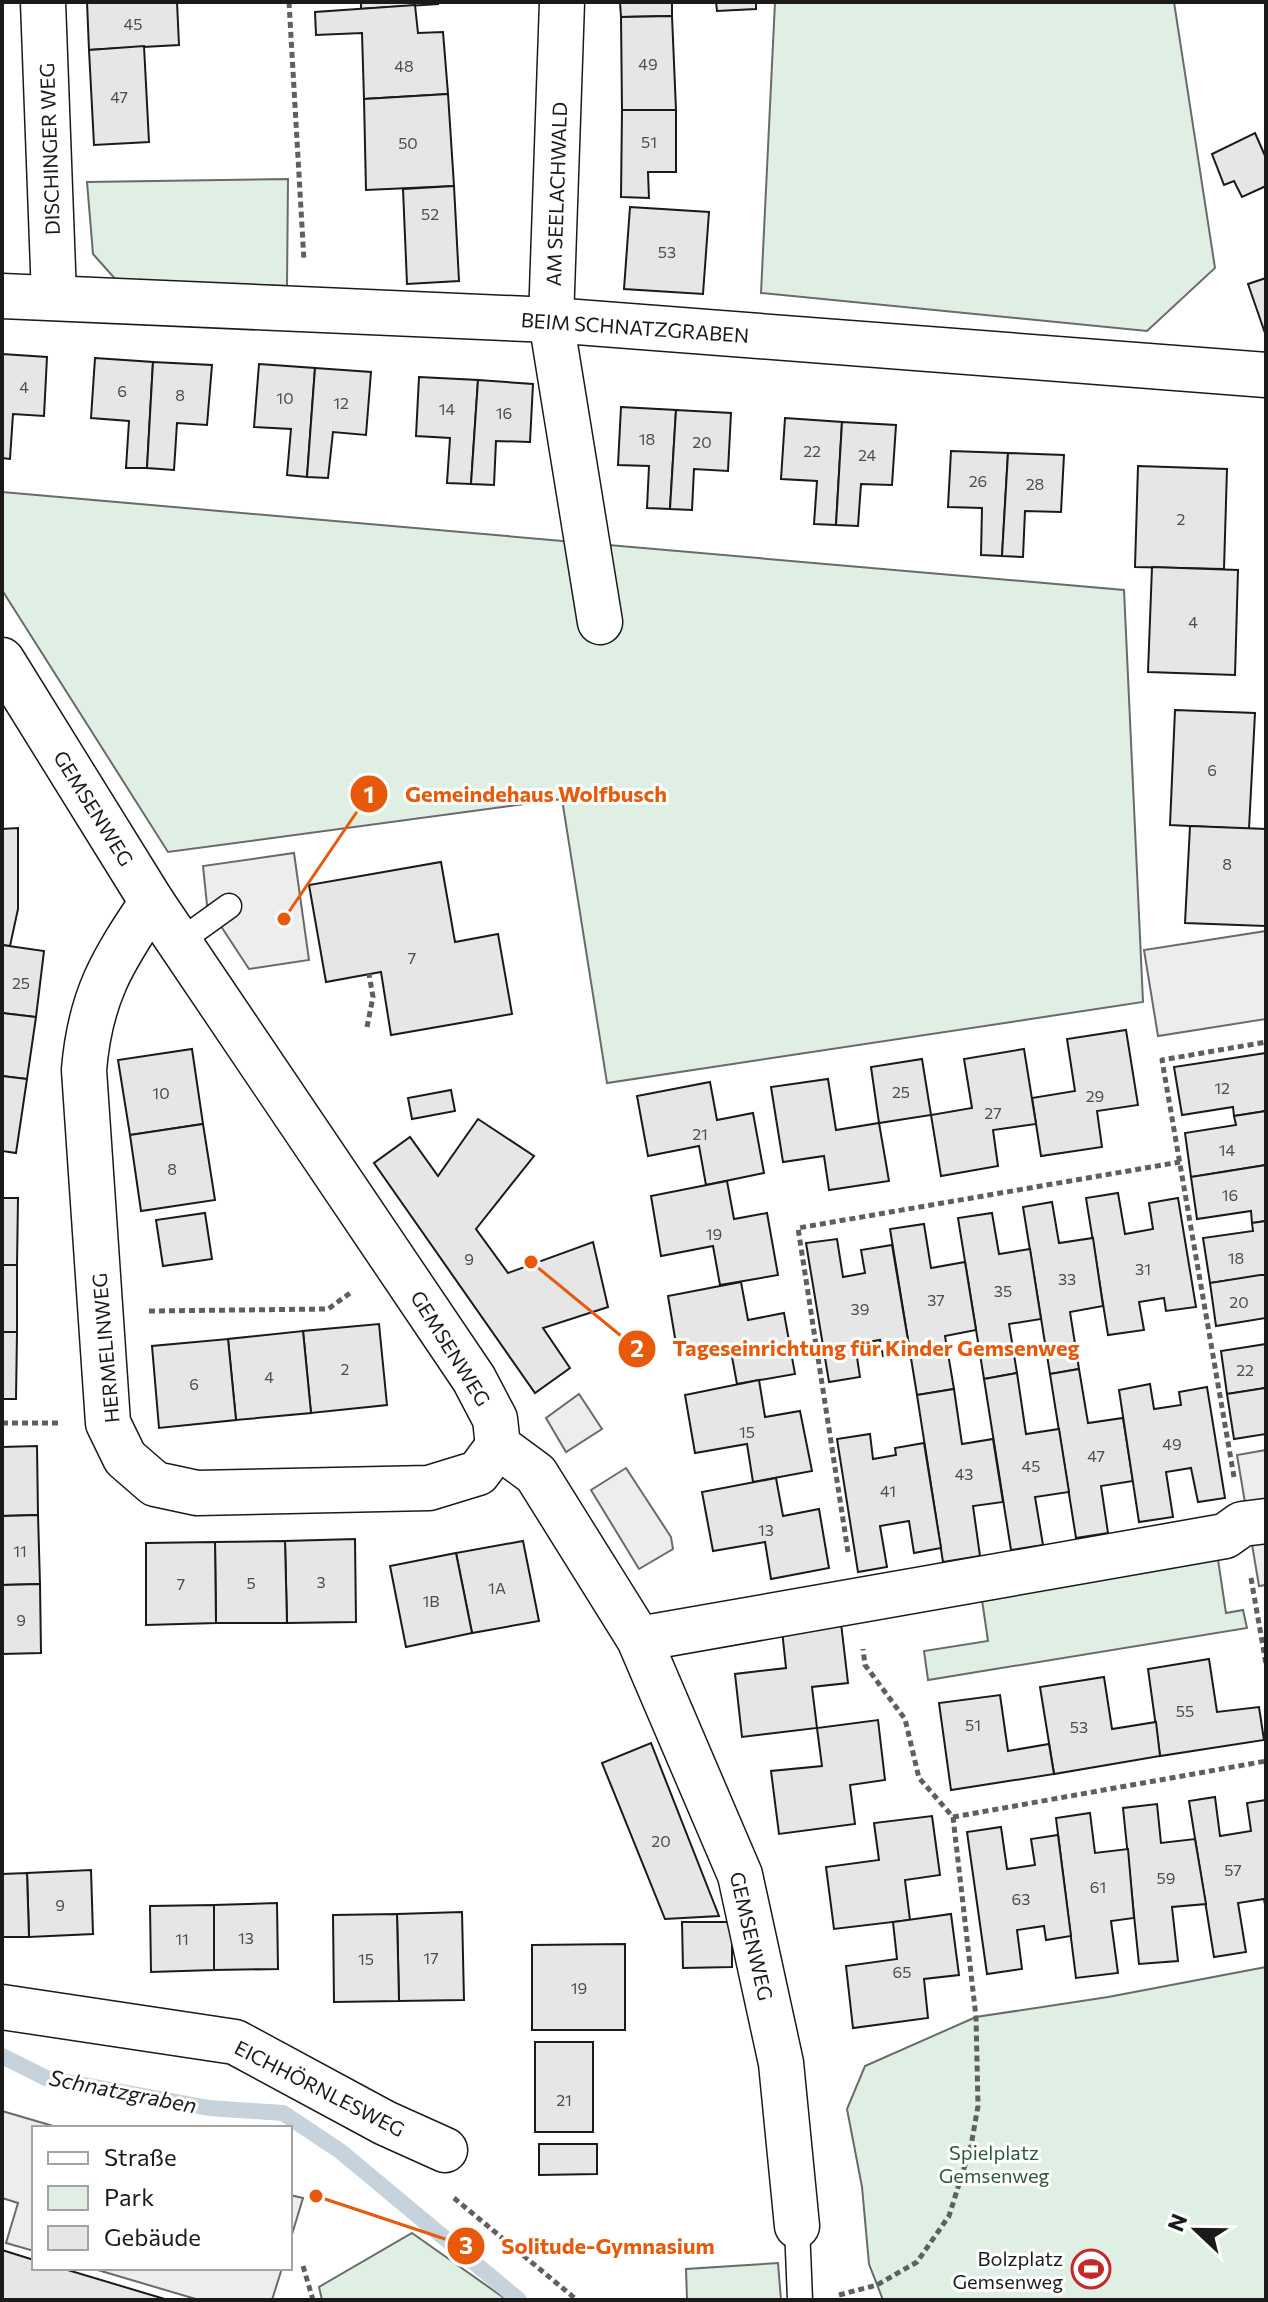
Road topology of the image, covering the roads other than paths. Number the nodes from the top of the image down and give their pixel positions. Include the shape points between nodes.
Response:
1 (43, 2) edge
2 (562, 2) edge
3 (2, 296) edge
4 (54, 296) junction
5 (551, 320) junction
6 (1266, 375) edge
7 (600, 622) dead end
8 (2, 660) edge
9 (152, 902) junction
10 (229, 906) dead end
11 (179, 942) junction
12 (498, 1446) junction
13 (1254, 1522) edge
14 (639, 1639) junction
15 (2, 2007) edge
16 (445, 2150) road end
17 (797, 2226) joint
18 (800, 2300) edge

1 - 4 street, DISCHINGER WEG
2 - 5 street, AM SEELACHWALD
3 - 4 street, BEIM SCHNATZGRABEN
4 - 5 street, BEIM SCHNATZGRABEN
5 - 6 street, BEIM SCHNATZGRABEN
5 - 7 street, AM SEELACHWALD
8 - 9 street, GEMSENWEG
9 - 11 street, GEMSENWEG
9 - 12 street, HERMELINWEG via 110,963 87,1027 84,1070 108,1423 125,1458 155,1484 197,1493 429,1488 478,1473
10 - 11 lane
11 - 12 street, GEMSENWEG via 474,1379 495,1419
12 - 14 street, GEMSENWEG via 536,1474
13 - 14 street via 1225,1536
14 - 17 street, GEMSENWEG via 740,1875 781,2063
15 - 16 street, EICHHÖRNLESWEG via 235,2042
17 - 18 lane

